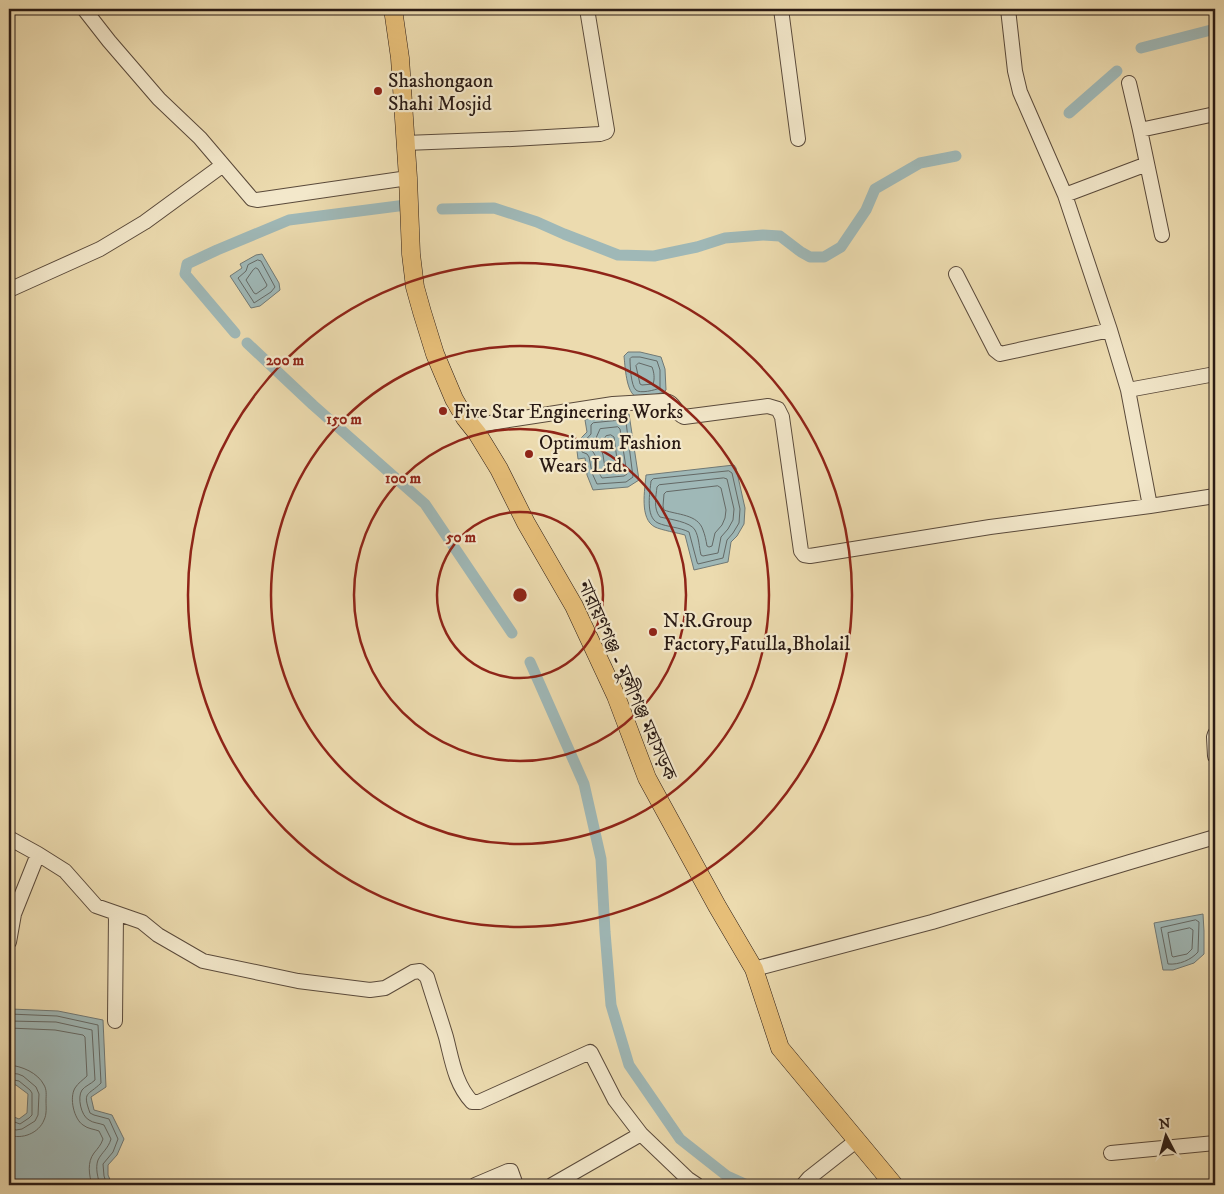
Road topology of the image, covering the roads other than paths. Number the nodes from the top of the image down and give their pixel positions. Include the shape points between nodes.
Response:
1 (84, 9) edge
2 (393, 9) edge
3 (587, 9) edge
4 (781, 9) edge
5 (1008, 9) edge
6 (1129, 83) dead end
7 (1215, 114) edge
8 (1140, 130) junction
9 (798, 139) dead end
10 (405, 143) junction
11 (1147, 164) junction
12 (223, 165) junction
13 (408, 178) junction
14 (1066, 195) junction
15 (1162, 235) dead end
16 (956, 274) dead end
17 (9, 290) edge
18 (1110, 330) junction
19 (1215, 374) edge
20 (1128, 390) junction
21 (471, 426) junction
22 (1215, 496) edge
23 (1150, 506) junction
24 (1215, 734) edge
25 (1215, 756) edge
26 (1215, 837) edge
27 (9, 838) edge
28 (38, 854) junction
29 (116, 914) junction
30 (9, 942) edge
31 (754, 969) junction
32 (115, 1021) dead end
33 (642, 1134) junction
34 (856, 1141) junction
35 (1215, 1143) edge
36 (1111, 1153) dead end
37 (475, 1185) edge
38 (516, 1185) edge
39 (552, 1185) edge
40 (698, 1185) edge
41 (803, 1185) edge
42 (894, 1185) edge

1 - 12 street via 159,99
2 - 10 main road, নারায়ণগঞ্জ - মুন্সীগঞ্জ মহাসড়ক via 400,58
3 - 10 street via 606,132
4 - 9 street
5 - 14 street via 1020,92
6 - 8 street
7 - 8 street
8 - 11 street
10 - 13 main road, নারায়ণগঞ্জ - মুন্সীগঞ্জ মহাসড়ক
11 - 14 street
11 - 15 street
12 - 13 street via 252,199 258,200
12 - 17 street via 145,222 100,249
13 - 21 main road, নারায়ণগঞ্জ - মুন্সীগঞ্জ মহাসড়ক via 415,287 435,354 454,399
14 - 18 street
16 - 18 street via 1000,354
18 - 20 street
19 - 20 street
20 - 23 street
21 - 23 street via 613,404 663,401 672,403 684,417 768,406 778,409 782,417 801,551 810,556 990,527
21 - 31 main road, নারায়ণগঞ্জ - মুন্সীগঞ্জ মহাসড়ক via 499,468 526,523 574,606 616,696 647,778
22 - 23 street
24 - 25 street
26 - 31 street via 932,922
27 - 28 street
28 - 29 street via 65,870 96,906
28 - 30 street via 14,914
29 - 32 street
29 - 33 street via 142,922 158,936 203,961 298,981 370,990 385,988 420,971 427,977 456,1077 472,1102 479,1102 590,1052 615,1100
31 - 34 main road, নারায়ণগঞ্জ - মুন্সীগঞ্জ মহাসড়ক via 780,1048
33 - 39 street
33 - 40 street
34 - 41 street
34 - 42 main road, নারায়ণগঞ্জ - মুন্সীগঞ্জ মহাসড়ক
35 - 36 street
37 - 38 street via 511,1171

